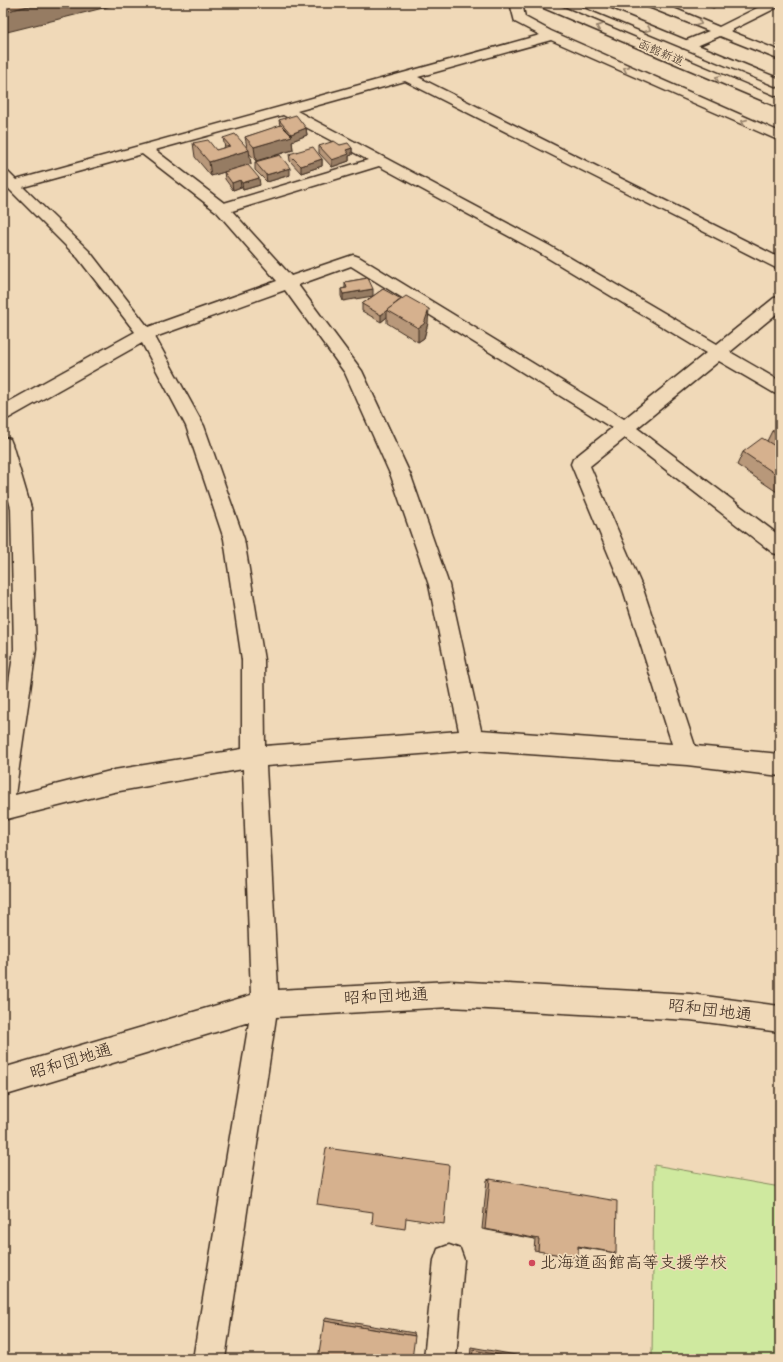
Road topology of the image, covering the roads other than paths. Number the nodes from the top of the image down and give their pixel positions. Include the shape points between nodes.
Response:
1 (516, 3) edge
2 (543, 3) edge
3 (586, 3) edge
4 (650, 3) edge
5 (776, 3) edge
6 (720, 32) junction
7 (552, 36) junction
8 (687, 45) junction
9 (780, 56) edge
10 (406, 76) junction
11 (780, 84) edge
12 (780, 104) edge
13 (285, 110) junction
14 (780, 137) edge
15 (145, 148) junction
16 (381, 161) junction
17 (8, 180) edge
18 (222, 209) junction
19 (780, 264) edge
20 (288, 283) junction
21 (780, 302) edge
22 (145, 334) junction
23 (719, 352) junction
24 (780, 389) edge
25 (3, 413) edge
26 (625, 428) junction
27 (3, 444) edge
28 (780, 547) edge
29 (472, 740) junction
30 (687, 755) junction
31 (254, 758) junction
32 (780, 765) edge
33 (3, 798) edge
34 (3, 809) edge
35 (265, 1004) junction
36 (780, 1020) edge
37 (3, 1082) edge
38 (450, 1260) dead end
39 (209, 1359) edge
40 (440, 1359) edge

1 - 7 main road via 519,20
12 -> 2 main road, 函館新道
3 -> 8 main road, 函館新道
4 -> 6 main road
5 - 6 main road
6 - 8 main road
6 - 9 main road
7 - 10 main road
14 -> 7 main road
8 - 11 main road, 函館新道
10 - 13 main road
10 - 19 main road
13 - 15 main road
13 - 16 main road
15 - 17 main road
15 - 18 main road
16 - 18 main road
16 - 23 main road via 544,249
17 - 22 main road via 84,255
18 - 20 main road
20 - 22 main road
20 - 26 main road via 353,260
20 - 29 main road via 353,371 401,476 439,585
21 - 23 main road
22 - 25 main road
22 - 31 main road via 196,426 234,539 253,660
23 - 24 main road
23 - 26 main road
26 - 28 main road
26 - 30 main road via 580,464 633,590
27 - 33 main road via 21,508 25,649
29 - 30 main road
29 - 31 main road
30 - 32 main road
31 - 34 main road via 114,781
31 - 35 main road
35 - 36 main road, 昭和団地通 via 450,994 690,1007
35 - 37 main road, 昭和団地通
35 - 39 main road
38 - 40 main road

